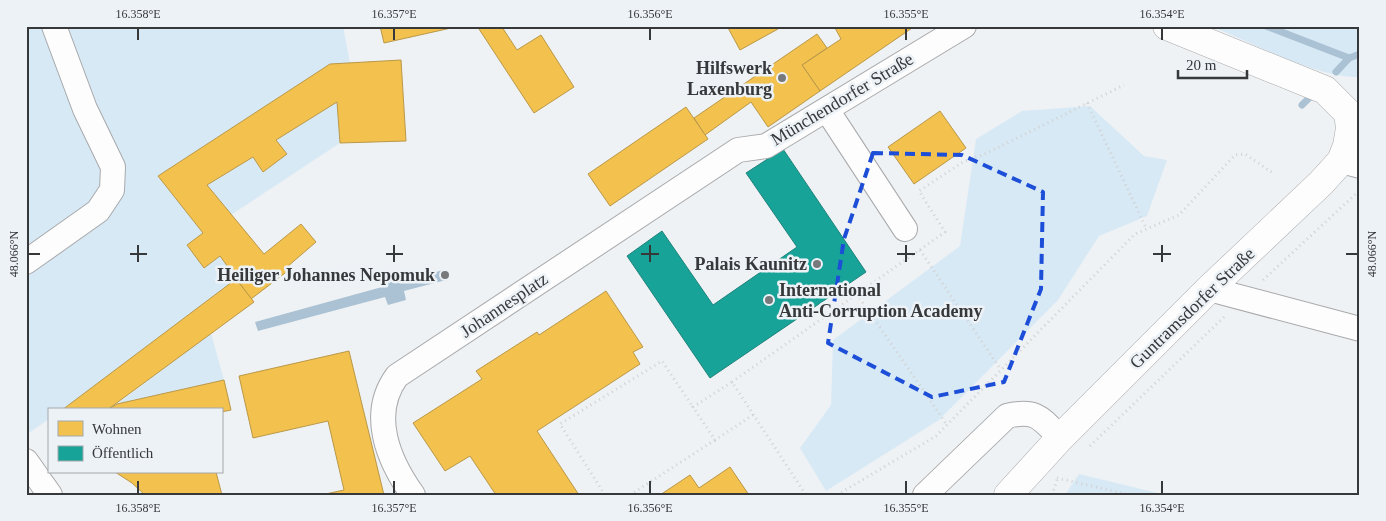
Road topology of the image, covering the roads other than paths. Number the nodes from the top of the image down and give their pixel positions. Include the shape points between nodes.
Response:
1 (54, 26) edge
2 (964, 26) edge
3 (1167, 26) edge
4 (826, 110) junction
5 (1355, 119) edge
6 (1350, 164) edge
7 (905, 229) dead end
8 (593, 246) joint
9 (26, 262) edge
10 (1209, 289) junction
11 (1360, 328) edge
12 (1060, 438) junction
13 (26, 461) edge
14 (50, 495) edge
15 (413, 495) edge
16 (925, 495) edge
17 (1008, 495) edge

1 - 9 street via 85,109 113,167 112,190 98,211
2 - 4 street, Münchendorfer Straße
3 - 5 main road via 1325,90
4 - 7 street
4 - 8 street, Münchendorfer Straße via 766,146 738,150
5 - 6 main road, Guntramsdorfer Straße via 1350,137
6 - 10 main road, Guntramsdorfer Straße
8 - 15 street, Johannesplatz via 397,376 382,407 390,451 401,478
10 - 11 street
10 - 12 main road, Guntramsdorfer Straße
12 - 16 street via 1042,418 1025,412 1008,416
12 - 17 main road, Guntramsdorfer Straße
13 - 14 street

